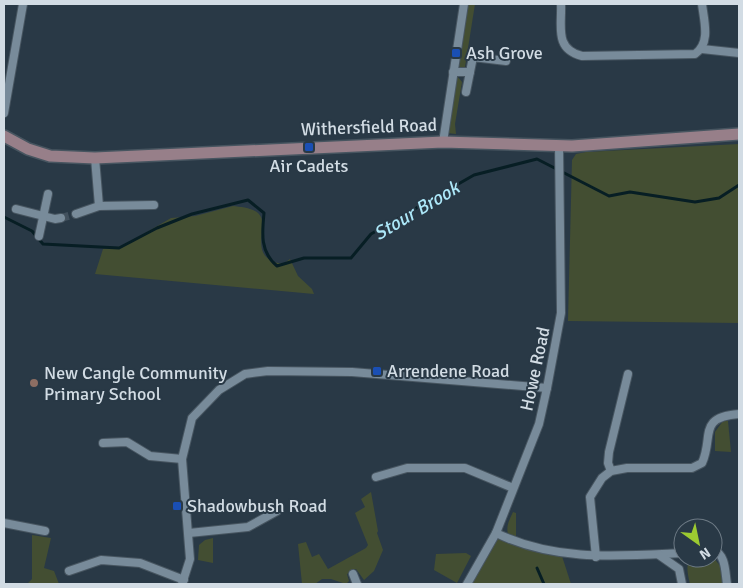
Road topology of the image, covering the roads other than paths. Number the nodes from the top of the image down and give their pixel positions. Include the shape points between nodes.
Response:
1 (23, 4) edge
2 (464, 4) edge
3 (561, 4) edge
4 (702, 4) edge
5 (702, 49) junction
6 (739, 53) edge
7 (506, 61) dead end
8 (453, 72) junction
9 (470, 72) junction
10 (466, 92) dead end
11 (4, 113) edge
12 (739, 134) edge
13 (4, 136) edge
14 (443, 142) junction
15 (559, 145) junction
16 (95, 158) junction
17 (48, 194) dead end
18 (154, 205) dead end
19 (100, 206) junction
20 (16, 209) dead end
21 (76, 214) tunnel mouth
22 (43, 216) junction
23 (61, 218) tunnel mouth
24 (39, 236) dead end
25 (628, 374) dead end
26 (547, 388) junction
27 (739, 414) edge
28 (103, 443) dead end
29 (182, 459) junction
30 (611, 471) junction
31 (376, 477) dead end
32 (513, 488) junction
33 (277, 511) dead end
34 (4, 523) edge
35 (45, 531) dead end
36 (189, 533) junction
37 (496, 533) junction
38 (673, 553) edge
39 (657, 554) junction
40 (596, 557) junction
41 (723, 558) edge
42 (673, 564) edge
43 (679, 568) edge
44 (69, 571) dead end
45 (353, 574) dead end
46 (183, 582) edge
47 (357, 584) edge
48 (467, 584) edge
49 (682, 584) edge
50 (727, 584) edge

1 - 11 street
2 - 8 street
3 - 5 street via 562,38 571,53 582,56 688,55
4 - 5 street via 705,42
5 - 6 street
7 - 9 street via 473,58
8 - 9 street
8 - 14 street
9 - 10 street
12 - 15 street, Withersfield Road
13 - 16 street, Withersfield Road via 50,156
14 - 15 street, Withersfield Road
14 - 16 street, Withersfield Road
15 - 26 street, Howe Road via 561,313
16 - 19 street
17 - 22 street
18 - 19 street
19 - 21 street
20 - 22 street
22 - 23 street
22 - 24 street
25 - 30 street via 609,452
26 - 29 street via 352,372 268,371 245,374 219,390 192,418
26 - 32 street, Howe Road via 539,424
27 - 30 street via 711,423 702,463 692,468
28 - 29 street via 126,442 150,456
29 - 36 street
30 - 40 street via 602,478 590,497
31 - 32 street via 407,468 465,468
32 - 37 street, Howe Road
33 - 36 street via 248,527
34 - 35 street
36 - 46 street via 190,559
37 - 40 street via 520,544
37 - 48 street, Howe Road
38 - 39 street
39 - 40 street
39 - 42 street
41 - 50 street
43 - 49 street
44 - 46 street via 101,560 140,563
45 - 47 street

